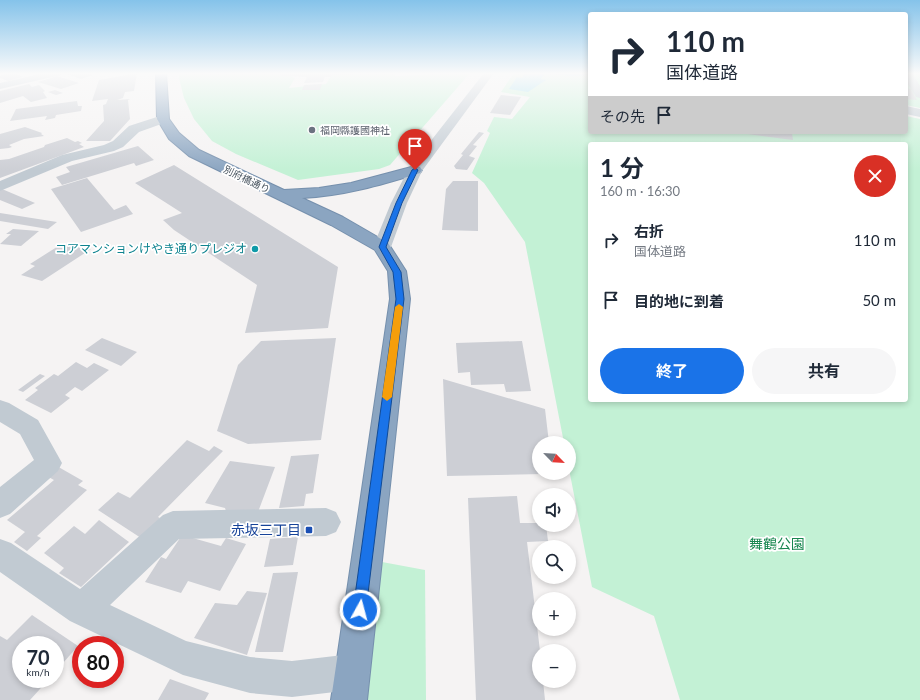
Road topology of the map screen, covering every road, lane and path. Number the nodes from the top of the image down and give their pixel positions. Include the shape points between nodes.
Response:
1 (162, 106) edge
2 (464, 106) edge
3 (908, 110) edge
4 (920, 113) edge
5 (163, 119) junction
6 (415, 170) junction
7 (0, 186) edge
8 (278, 194) junction
9 (382, 247) junction
10 (0, 410) edge
11 (0, 505) edge
12 (326, 522) dead end
13 (4, 564) edge
14 (82, 609) junction
15 (350, 686) edge

1 - 5 highway
2 - 6 street
3 - 4 street
5 - 7 street via 134,129 118,144 109,148 67,158
5 - 8 highway, 別府橋通り via 174,136 194,153
6 - 8 highway via 367,186 303,194
6 - 9 street
8 - 9 highway, 別府橋通り via 337,221
9 - 15 highway via 397,272 400,299
10 - 11 street via 29,426 49,463
12 - 14 street via 173,525
13 - 14 street
14 - 15 street via 183,658 250,675

